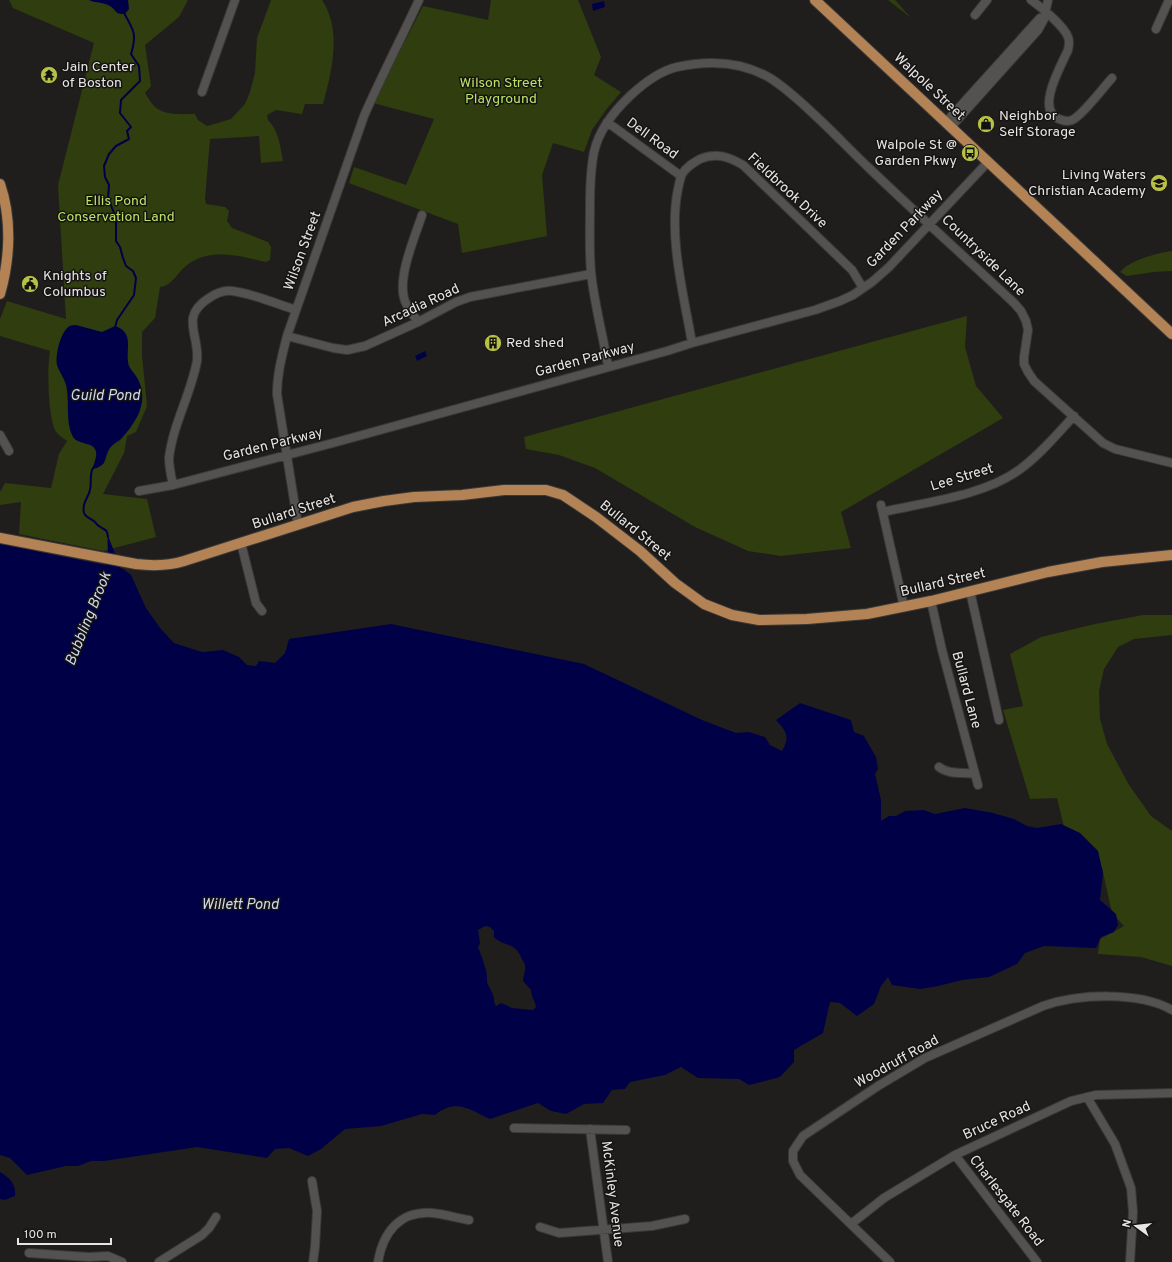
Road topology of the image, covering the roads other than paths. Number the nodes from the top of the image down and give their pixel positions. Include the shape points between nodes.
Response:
1 (235, 0) edge
2 (419, 0) edge
3 (815, 0) edge
4 (988, 0) edge
5 (1032, 0) edge
6 (1048, 0) edge
7 (1169, 0) edge
8 (1046, 11) junction
9 (975, 15) dead end
10 (1156, 29) dead end
11 (1112, 78) dead end
12 (202, 92) dead end
13 (607, 122) junction
14 (948, 125) junction
15 (988, 162) junction
16 (681, 176) junction
17 (0, 184) edge
18 (422, 215) dead end
19 (929, 223) junction
20 (591, 274) junction
21 (863, 288) junction
22 (0, 294) edge
23 (296, 310) junction
24 (418, 322) junction
25 (1172, 334) edge
26 (287, 336) junction
27 (692, 343) junction
28 (608, 366) junction
29 (1074, 416) junction
30 (0, 435) edge
31 (9, 451) dead end
32 (287, 455) junction
33 (1172, 464) edge
34 (173, 485) junction
35 (138, 492) dead end
36 (298, 524) junction
37 (0, 538) edge
38 (241, 543) junction
39 (1172, 555) edge
40 (970, 592) junction
41 (931, 601) junction
42 (904, 607) junction
43 (262, 611) dead end
44 (999, 720) dead end
45 (939, 767) dead end
46 (975, 774) junction
47 (978, 785) dead end
48 (1172, 1010) edge
49 (1172, 1093) edge
50 (1087, 1097) junction
51 (514, 1128) dead end
52 (590, 1129) junction
53 (626, 1130) dead end
54 (955, 1155) junction
55 (312, 1181) dead end
56 (216, 1217) dead end
57 (686, 1219) dead end
58 (469, 1220) dead end
59 (851, 1224) junction
60 (540, 1227) dead end
61 (603, 1230) junction
62 (29, 1253) dead end
63 (122, 1262) edge
64 (159, 1262) edge
65 (313, 1262) edge
66 (378, 1262) edge
67 (608, 1262) edge
68 (890, 1262) edge
69 (1037, 1262) edge
70 (1130, 1262) edge

1 - 12 street
2 - 23 street, Wilson Street via 364,116
3 - 14 main road, Walpole Street
4 - 9 street
5 - 8 street
6 - 8 street
7 - 10 street
8 - 11 street via 1067,34 1069,42 1049,98 1049,108 1053,116 1066,121 1075,119
8 - 14 street via 1041,25 1033,36
13 - 16 street, Dell Road
13 - 19 street, Countryside Lane via 642,85 673,68 715,62 745,67 771,78 793,94
13 - 20 street, Countryside Lane via 594,152 590,194
14 - 15 main road, Walpole Street
15 - 19 street, Garden Parkway
15 - 25 main road, Walpole Street
16 - 21 street, Fieldbrook Drive via 693,162 714,155 724,156 743,165 852,270
16 - 27 street via 677,195 676,236
17 - 22 main road via 8,233 6,271
18 - 24 street via 408,261 403,289 404,299
19 - 21 street, Garden Parkway via 880,275
19 - 29 street, Countryside Lane via 1021,311 1028,330 1024,364 1028,372 1034,381
20 - 24 street, Arcadia Road via 470,297
20 - 28 street, Countryside Lane
21 - 27 street, Garden Parkway via 827,306
23 - 26 street, Wilson Street
23 - 34 street via 231,291 209,297 195,312 192,322 197,359 170,457
24 - 26 street, Arcadia Road via 365,346 346,350
26 - 32 street, Wilson Street via 278,374 277,394
27 - 28 street, Garden Parkway
28 - 32 street, Garden Parkway
29 - 33 street, Countryside Lane via 1103,443 1115,449
29 - 42 street, Lee Street via 1020,470 999,482 963,494 882,509
30 - 31 street
32 - 34 street, Garden Parkway
32 - 36 street, Wilson Street
34 - 35 street, Garden Parkway
36 - 38 main road, Bullard Street
36 - 42 main road, Bullard Street via 384,501 504,490 546,490 563,495 585,508 704,604 728,614 759,620 800,620 867,614
37 - 38 main road, Bullard Street via 146,565 166,565 184,561
38 - 43 street via 256,603
39 - 40 main road, Bullard Street via 1063,569
40 - 41 main road, Bullard Street
40 - 44 street
41 - 42 main road, Bullard Street
41 - 46 street, Bullard Lane
45 - 46 street via 957,773
46 - 47 street, Bullard Lane
48 - 59 street, Woodruff Road via 1129,997 1105,996 1057,1001 925,1058 872,1090 803,1136 792,1151 793,1161 800,1174
49 - 50 street, Bruce Road
50 - 54 street, Bruce Road via 1071,1101
50 - 70 street via 1115,1144 1131,1188
51 - 52 street, McKinley Avenue
52 - 53 street, McKinley Avenue
52 - 61 street, McKinley Avenue
54 - 59 street, Bruce Road via 884,1198
54 - 69 street, Charlesgate Road
55 - 65 street via 317,1211
56 - 64 street via 202,1235
57 - 61 street via 652,1226
58 - 66 street via 431,1213 402,1219 386,1237
59 - 68 street, Woodruff Road
60 - 61 street via 559,1233
61 - 67 street, McKinley Avenue
62 - 63 street via 108,1256

